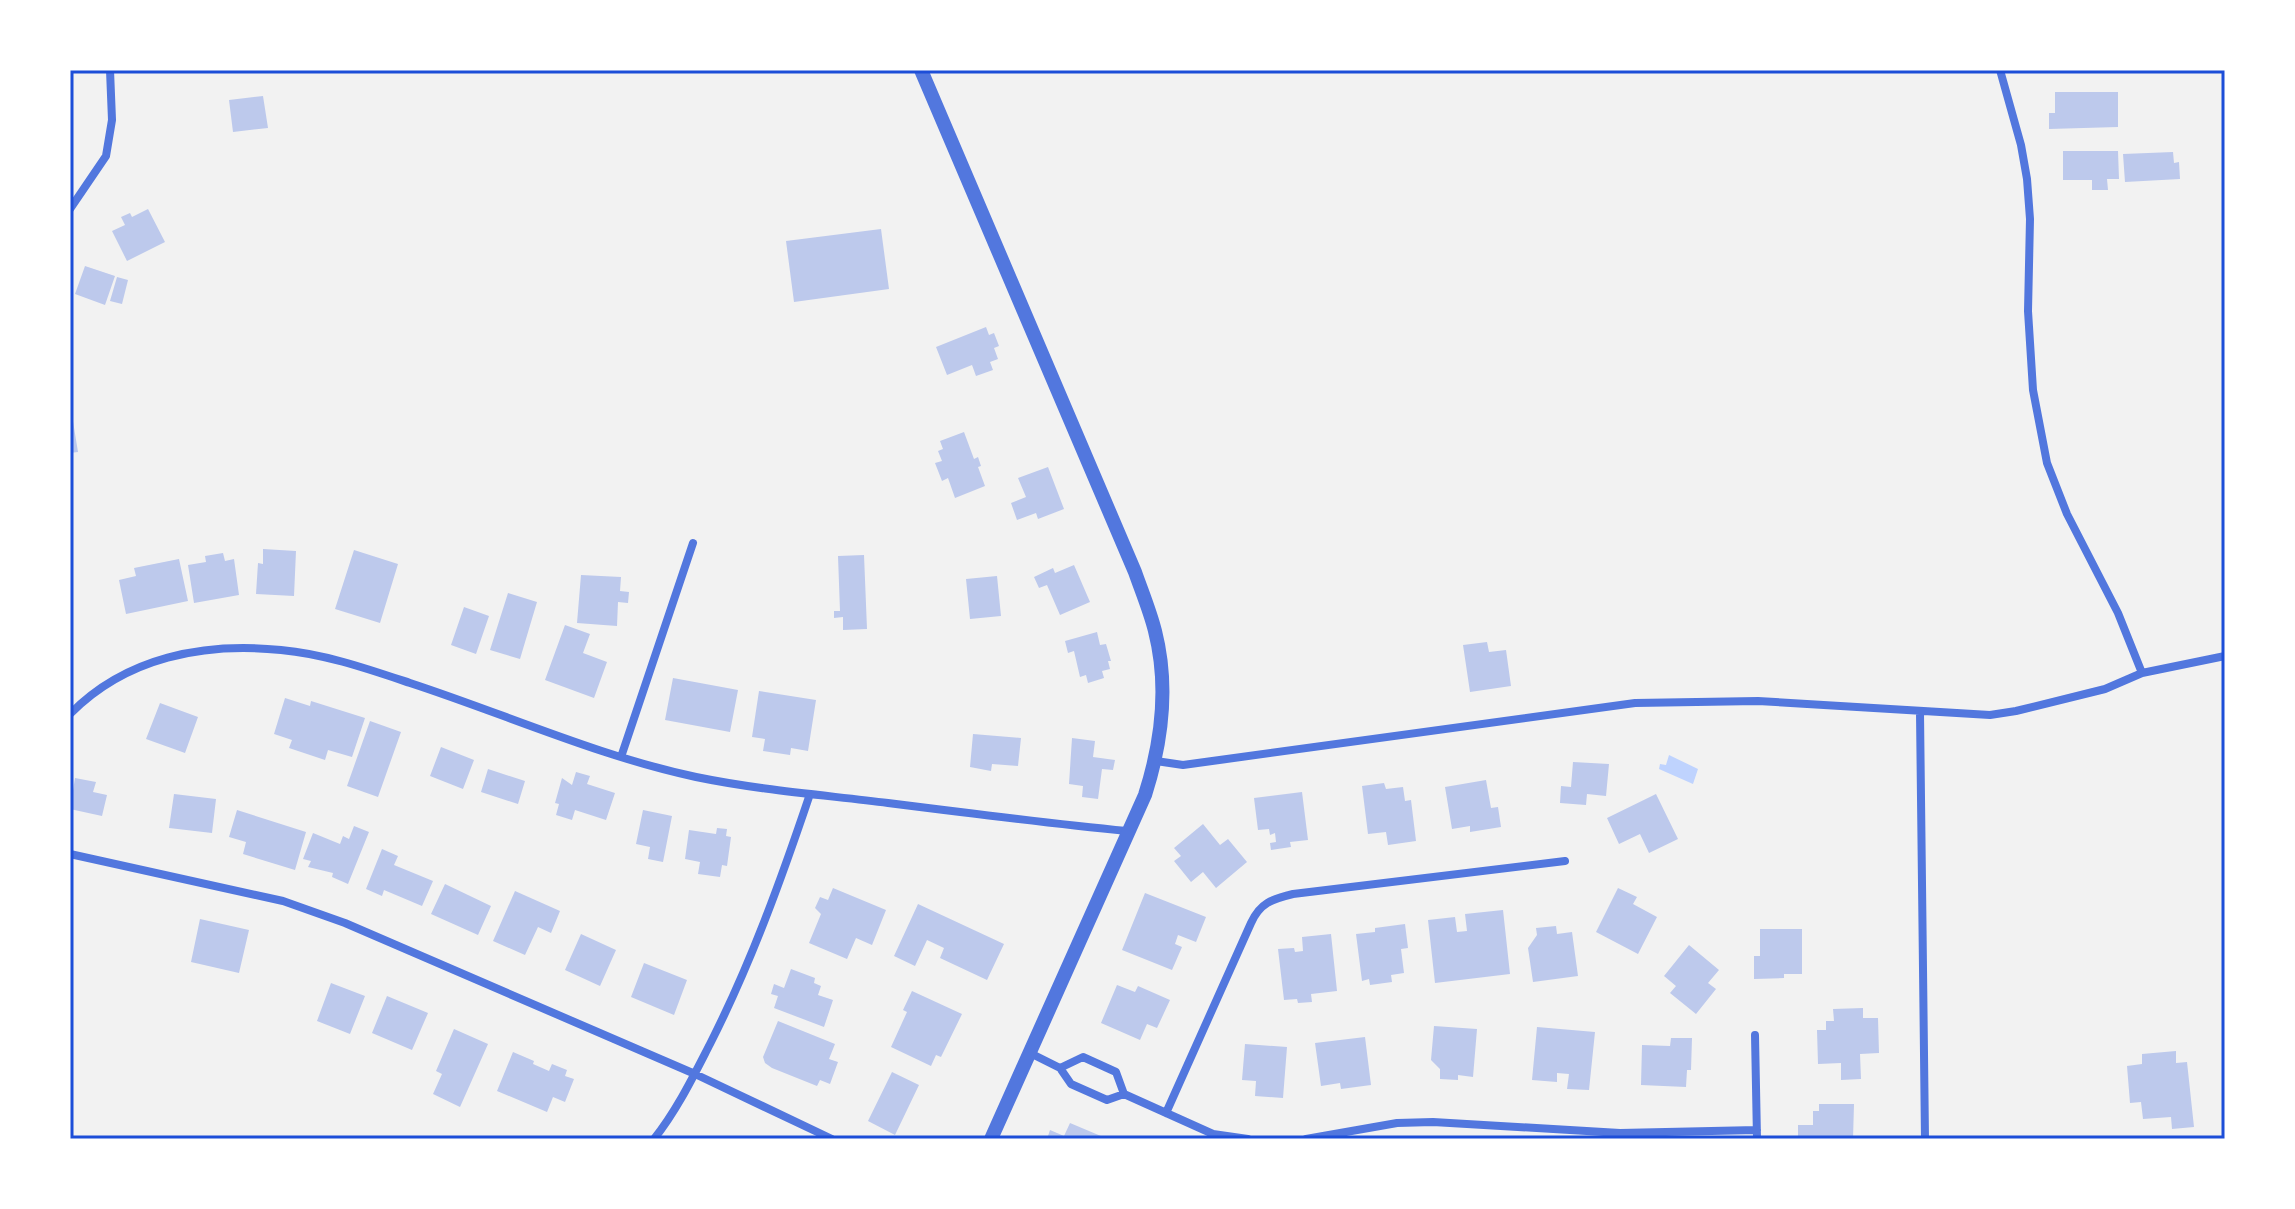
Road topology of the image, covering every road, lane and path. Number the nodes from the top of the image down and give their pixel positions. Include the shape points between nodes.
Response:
1 (110, 70) edge
2 (921, 70) edge
3 (2000, 70) edge
4 (70, 209) edge
5 (693, 543) dead end
6 (2225, 656) edge
7 (2142, 673) junction
8 (1920, 713) junction
9 (70, 714) edge
10 (621, 757) junction
11 (1156, 761) junction
12 (810, 794) junction
13 (1127, 831) junction
14 (70, 854) edge
15 (1565, 861) dead end
16 (1755, 1035) dead end
17 (1030, 1053) junction
18 (1060, 1068) junction
19 (695, 1074) junction
20 (1124, 1094) junction
21 (1166, 1113) junction
22 (1757, 1135) edge
23 (654, 1139) edge
24 (832, 1139) edge
25 (991, 1139) edge
26 (1248, 1139) edge
27 (1306, 1139) edge
28 (1925, 1139) edge

1 - 4 street via 112,120 106,156
2 - 11 street via 1129,558 1155,631 1163,696
3 - 7 street via 2027,179 2033,390 2047,463
5 - 10 street
6 - 7 street
7 - 8 street via 2105,689 2016,711
8 - 11 street via 1758,701 1635,703 1183,765
8 - 28 street
9 - 10 street via 103,685 138,666 204,650 283,650 358,666
10 - 12 street via 697,777
11 - 13 street
12 - 13 street
12 - 19 street via 762,932
13 - 17 street
14 - 19 street via 283,901
15 - 21 street via 1293,894 1258,908
16 - 22 street
17 - 18 street
17 - 25 street
18 - 20 street via 1071,1084 1107,1100
18 - 20 street via 1083,1057 1116,1072
19 - 23 street
19 - 24 street
20 - 21 street
21 - 26 street via 1213,1134
22 - 27 street via 1433,1122

